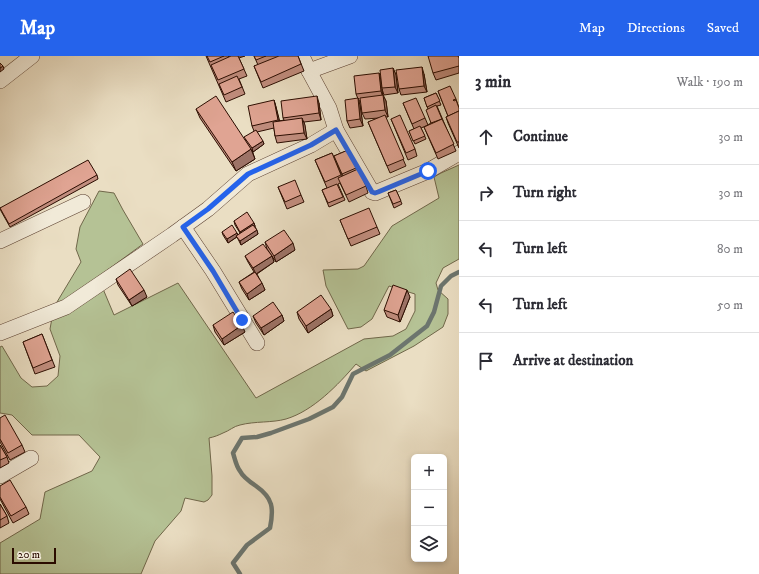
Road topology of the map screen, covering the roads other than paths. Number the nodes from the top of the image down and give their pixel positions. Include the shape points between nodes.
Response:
1 (302, 56) edge
2 (350, 56) edge
3 (22, 59) edge
4 (309, 71) junction
5 (0, 81) edge
6 (336, 130) junction
7 (459, 153) edge
8 (83, 202) dead end
9 (183, 227) junction
10 (0, 241) edge
11 (0, 334) edge
12 (257, 343) dead end
13 (30, 458) dead end
14 (0, 476) edge

1 - 4 street
2 - 4 street
3 - 5 street
4 - 6 street via 329,108
6 - 7 street via 372,192 375,193 428,171
6 - 9 street via 311,145 248,174
8 - 10 street
9 - 11 street via 66,307
9 - 12 street
13 - 14 street

